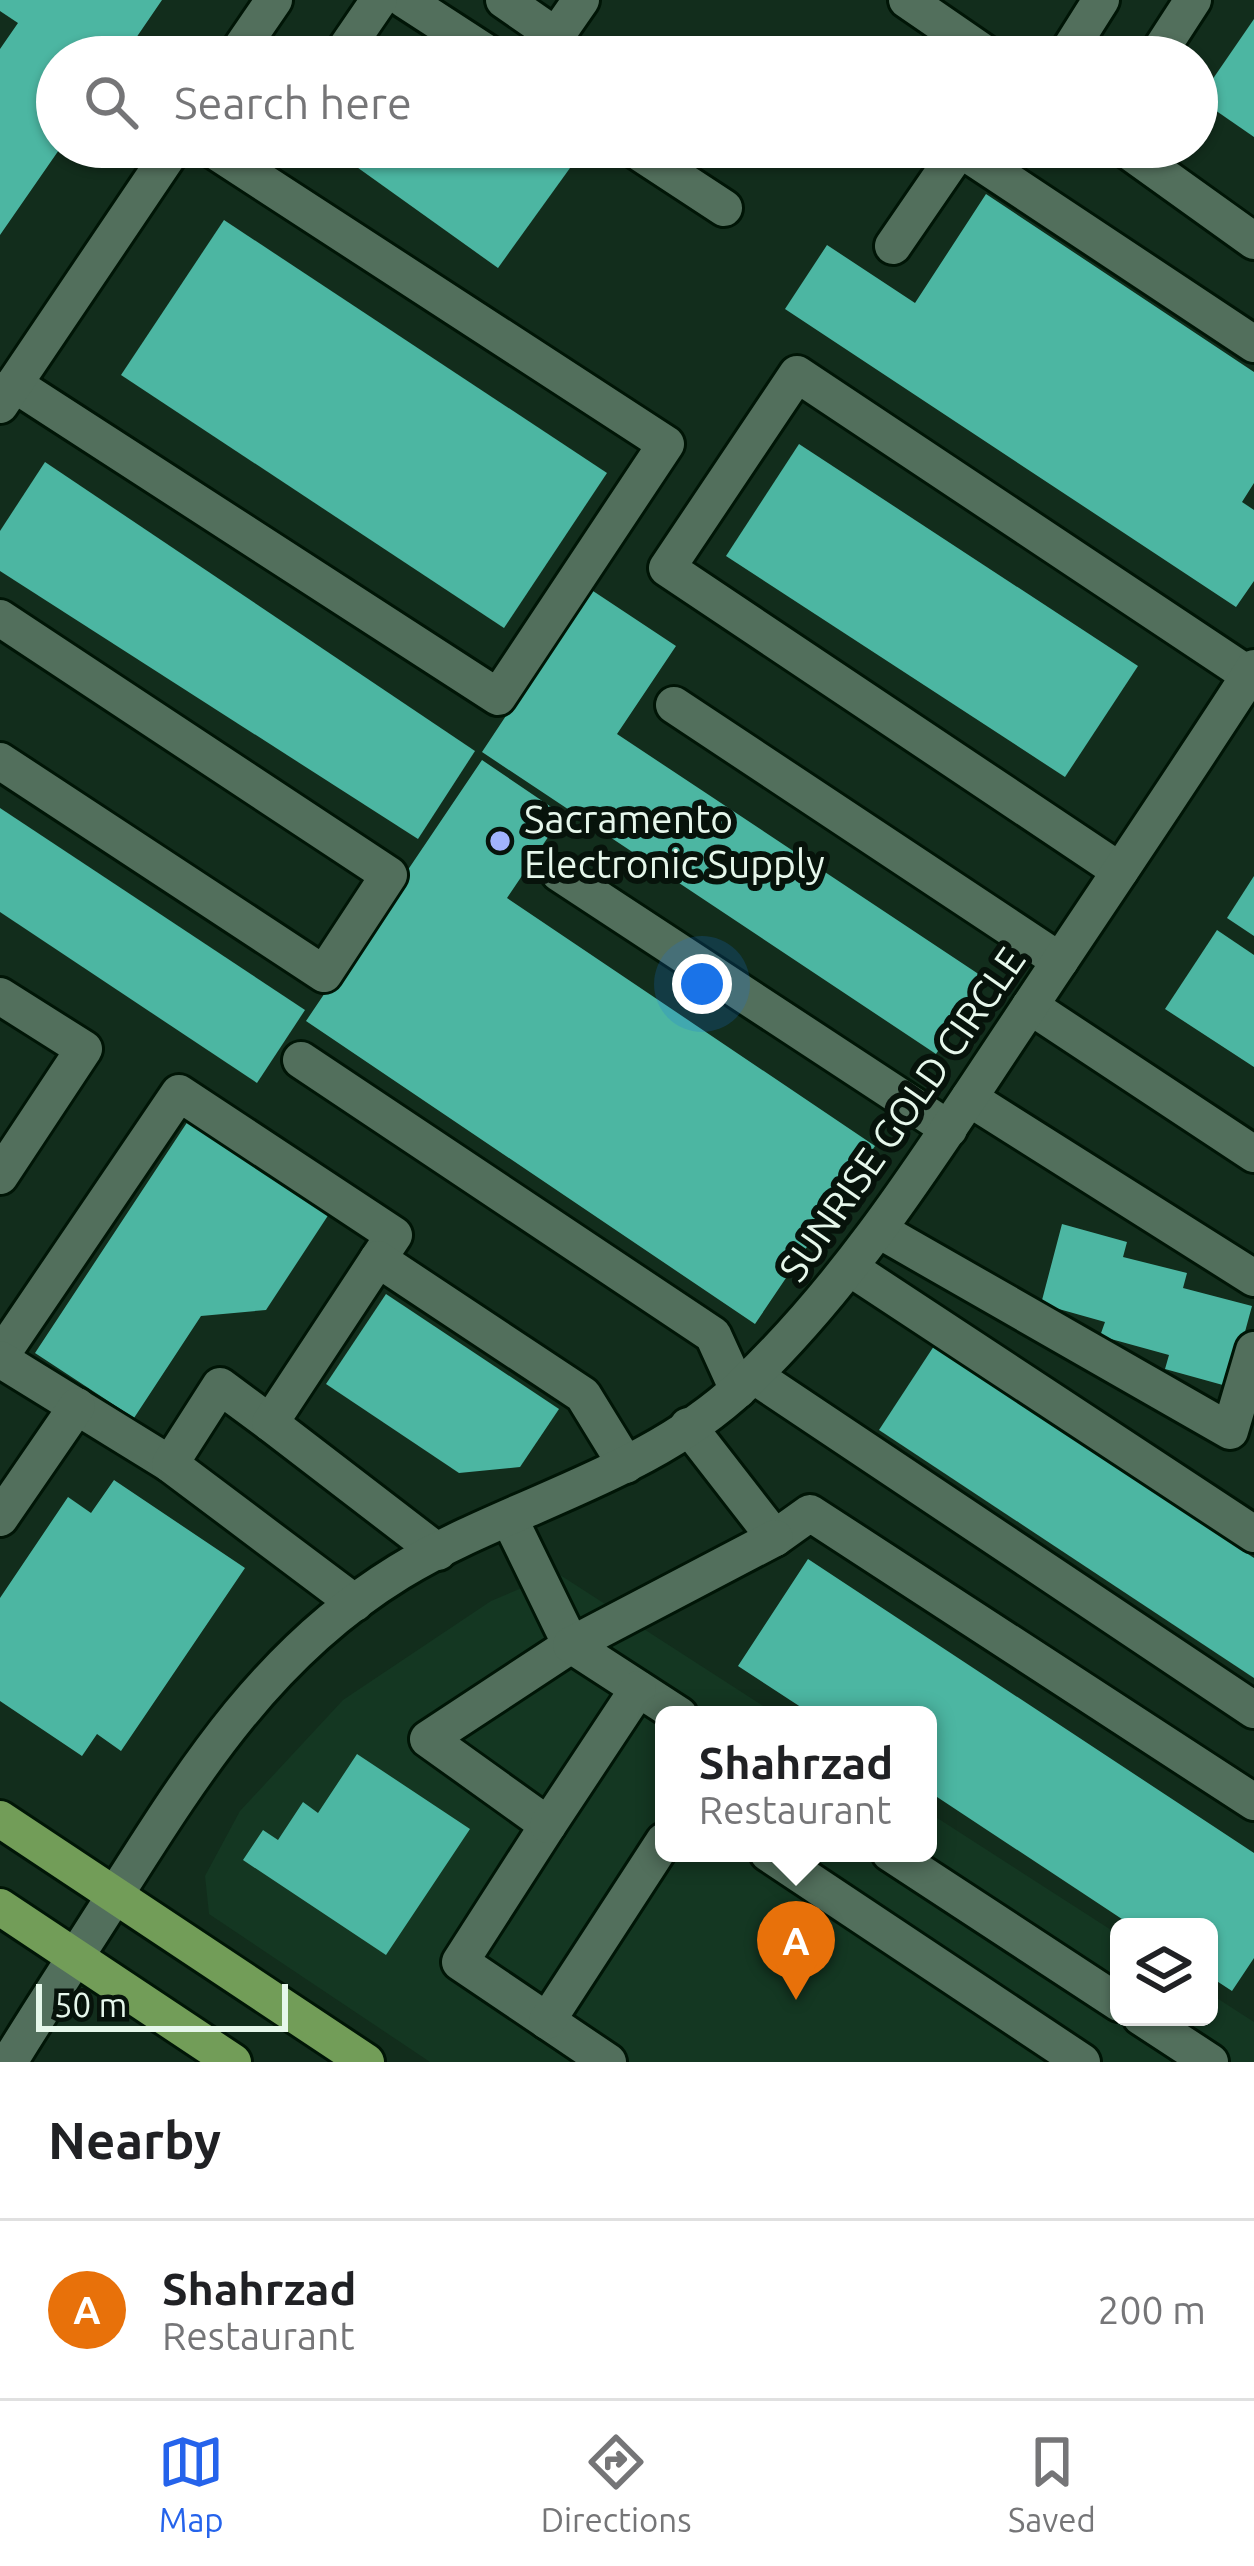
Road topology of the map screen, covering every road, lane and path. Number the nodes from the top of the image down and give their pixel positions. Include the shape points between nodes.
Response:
1 (274, 0) edge
2 (379, 0) edge
3 (405, 0) edge
4 (504, 0) edge
5 (581, 0) edge
6 (907, 0) edge
7 (1101, 0) edge
8 (1193, 0) edge
9 (249, 36) edge
10 (354, 36) edge
11 (461, 36) edge
12 (959, 36) edge
13 (1078, 36) edge
14 (1170, 36) edge
15 (160, 168) edge
16 (241, 168) edge
17 (663, 168) edge
18 (946, 168) edge
19 (990, 168) edge
20 (1152, 168) edge
21 (724, 208) dead end
22 (1254, 241) edge
23 (893, 246) dead end
24 (1254, 344) edge
25 (7, 394) edge
26 (0, 618) edge
27 (1252, 672) edge
28 (674, 705) dead end
29 (0, 760) edge
30 (1120, 871) junction
31 (559, 874) dead end
32 (1060, 961) junction
33 (0, 996) edge
34 (1030, 1006) junction
35 (302, 1060) dead end
36 (969, 1098) junction
37 (949, 1129) junction
38 (1254, 1154) edge
39 (0, 1176) edge
40 (880, 1230) junction
41 (378, 1259) junction
42 (850, 1268) junction
43 (1254, 1278) edge
44 (1254, 1350) edge
45 (0, 1358) edge
46 (746, 1382) junction
47 (77, 1406) junction
48 (270, 1423) junction
49 (688, 1426) junction
50 (1242, 1443) edge
51 (170, 1464) junction
52 (626, 1465) junction
53 (0, 1518) edge
54 (509, 1518) junction
55 (1254, 1534) edge
56 (775, 1538) junction
57 (438, 1552) junction
58 (355, 1603) junction
59 (571, 1645) junction
60 (638, 1689) junction
61 (665, 1706) edge
62 (1254, 1709) edge
63 (1254, 1802) edge
64 (0, 1819) edge
65 (548, 1825) junction
66 (655, 1855) edge
67 (782, 1862) edge
68 (904, 1862) edge
69 (115, 1895) junction
70 (0, 1907) edge
71 (75, 1956) junction
72 (1110, 1996) edge
73 (547, 2021) junction
74 (1155, 2026) edge
75 (9, 2062) edge
76 (233, 2062) edge
77 (366, 2062) edge
78 (608, 2062) edge
79 (1082, 2062) edge
80 (1210, 2062) edge

1 - 9 street
2 - 10 street
3 - 11 street
4 - 5 street via 556,36
6 - 12 street
7 - 13 street
8 - 14 street
15 - 25 street
16 - 25 street via 666,444 498,698
17 - 21 street
18 - 23 street
19 - 24 street
20 - 22 street
26 - 29 street via 389,875 324,974
27 - 30 street, SUNRISE GOLD CIRCLE
27 - 30 street via 797,374 667,568
28 - 32 street
30 - 32 street, SUNRISE GOLD CIRCLE
31 - 37 street
32 - 34 street, SUNRISE GOLD CIRCLE
33 - 39 street via 84,1049
34 - 36 street, SUNRISE GOLD CIRCLE
34 - 38 street
35 - 46 street via 713,1335
36 - 37 street, SUNRISE GOLD CIRCLE
36 - 43 street
37 - 40 street, SUNRISE GOLD CIRCLE
40 - 42 street, SUNRISE GOLD CIRCLE
40 - 50 street
41 - 45 street via 394,1234 179,1094
41 - 48 street
41 - 52 street via 584,1395
42 - 46 street, SUNRISE GOLD CIRCLE
42 - 55 street
44 - 50 street
45 - 47 street
46 - 49 street, SUNRISE GOLD CIRCLE
46 - 62 street
47 - 51 street
47 - 53 street
48 - 51 street via 220,1386
48 - 57 street
49 - 52 street, SUNRISE GOLD CIRCLE
49 - 56 street
51 - 58 street
52 - 54 street, SUNRISE GOLD CIRCLE
54 - 57 street, SUNRISE GOLD CIRCLE
54 - 59 street
56 - 59 street
56 - 63 street via 810,1513
57 - 58 street, SUNRISE GOLD CIRCLE
58 - 69 street, SUNRISE GOLD CIRCLE via 240,1709
59 - 60 street
59 - 65 street via 428,1739
60 - 61 street
60 - 65 street
64 - 69 main road
65 - 73 street via 460,1962
66 - 73 street
67 - 79 street
68 - 72 street
69 - 71 street, SUNRISE GOLD CIRCLE
69 - 77 main road
70 - 71 main road
71 - 75 street, SUNRISE GOLD CIRCLE
71 - 76 main road
73 - 78 street
74 - 80 street

